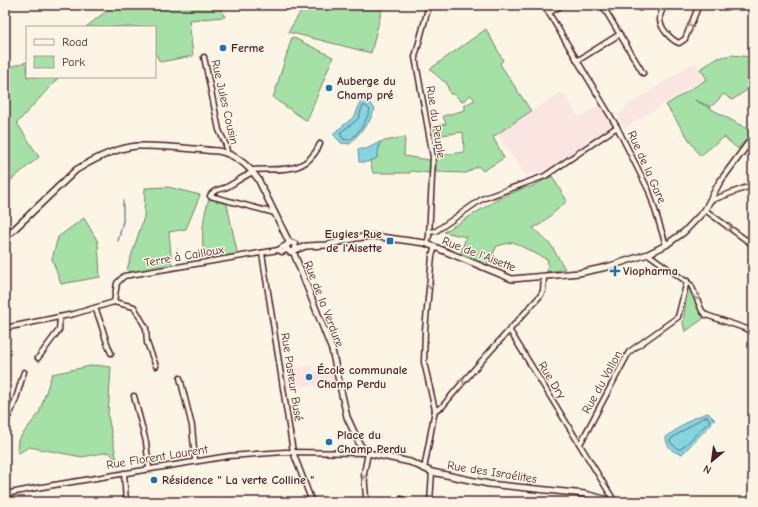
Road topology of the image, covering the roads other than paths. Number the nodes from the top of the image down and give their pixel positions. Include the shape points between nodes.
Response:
1 (429, 5) edge
2 (544, 5) edge
3 (562, 5) edge
4 (602, 5) edge
5 (664, 5) edge
6 (699, 5) edge
7 (549, 13) junction
8 (620, 34) junction
9 (204, 57) dead end
10 (577, 60) junction
11 (644, 73) dead end
12 (618, 127) junction
13 (753, 137) edge
14 (320, 144) dead end
15 (227, 153) junction
16 (252, 171) junction
17 (753, 185) edge
18 (712, 200) junction
19 (704, 210) junction
20 (275, 213) junction
21 (429, 232) junction
22 (5, 238) edge
23 (427, 244) junction
24 (666, 244) junction
25 (753, 245) edge
26 (291, 247) junction
27 (435, 247) junction
28 (262, 253) junction
29 (648, 254) junction
30 (544, 277) junction
31 (687, 281) junction
32 (114, 302) junction
33 (95, 308) junction
34 (60, 317) junction
35 (5, 328) edge
36 (510, 331) junction
37 (753, 331) edge
38 (111, 353) dead end
39 (38, 358) dead end
40 (156, 366) dead end
41 (24, 372) dead end
42 (180, 378) dead end
43 (134, 396) dead end
44 (435, 410) junction
45 (5, 420) edge
46 (580, 444) junction
47 (293, 452) junction
48 (368, 453) junction
49 (195, 460) junction
50 (150, 468) junction
51 (424, 469) junction
52 (432, 472) junction
53 (124, 473) junction
54 (6, 494) edge
55 (401, 499) dead end
56 (12, 502) edge
57 (126, 502) edge
58 (312, 502) edge
59 (363, 502) edge
60 (407, 502) edge
61 (430, 502) edge
62 (616, 502) edge

1 - 21 street, Rue du Peuple via 415,57 433,158
2 - 7 street, Rue de la Gare
3 - 7 street
4 - 8 street
5 -> 6 street via 660,23 672,41 679,43 685,39
7 - 10 street, Rue de la Gare
8 - 10 street
8 - 11 street
9 - 15 street, Rue Jules Cousin via 219,130
10 - 12 street, Rue de la Gare
12 - 21 street via 545,176 482,198 436,231
12 - 24 street, Rue de la Gare via 649,191
13 - 18 street, Rue de l'Aisette via 719,183
14 - 16 street via 307,162 295,168
15 - 16 street, Rue Jules Cousin
15 - 22 street, Rue Jules Cousin via 137,146 90,161 76,170
16 - 20 street, Rue Jules Cousin
16 - 20 street via 215,190 210,196
17 - 18 street
18 - 19 street, Rue de l'Aisette
19 - 24 street, Rue de l'Aisette via 684,232
19 -> 25 street
20 - 26 street, Rue Jules Cousin
21 - 23 street, Rue du Peuple
23 - 26 street, Rue de l'Aisette via 367,236 327,245
23 - 27 street, Rue de l'Aisette
24 - 29 street, Rue de l'Aisette
26 - 28 street, Terre à Cailloux via 282,252 278,250
26 - 48 street, Rue de la Verdure via 332,350 347,417 360,445
27 - 30 street, Rue de l'Aisette via 509,278
27 -> 44 street via 432,256 424,362
28 - 32 street, Terre à Cailloux via 124,276 117,283
28 - 47 street, Rue Pasteur Busé
29 - 30 street, Rue de l'Aisette via 593,270
29 - 31 street
30 - 36 street via 543,290
31 -> 37 street via 694,288 702,311 706,315
31 - 46 street, Rue du Vallon via 678,317 629,352
32 - 33 street
32 - 40 street via 134,307 146,328 147,343
33 - 34 street
33 - 38 street
34 - 35 street
34 - 39 street via 59,330
44 -> 36 street via 442,407 474,367
36 - 46 street, Rue Dry
41 - 45 street via 8,418
42 - 49 street via 192,426
43 - 50 street
44 - 51 street
46 - 62 street, Rue Dry
47 - 48 street
47 - 49 street, Rue Florent Laurent
47 - 58 street, Rue Pasteur Busé
48 - 51 street, Rue des Israélites via 410,462
59 -> 48 street via 366,498 364,473
49 - 50 street, Rue Florent Laurent
50 - 53 street, Rue Florent Laurent
51 - 52 street, Rue des Israélites
52 - 61 street
52 - 62 street, Rue des Israélites via 489,484 585,494
53 - 54 street, Rue Florent Laurent
53 - 57 street
54 - 56 street
55 - 60 street

